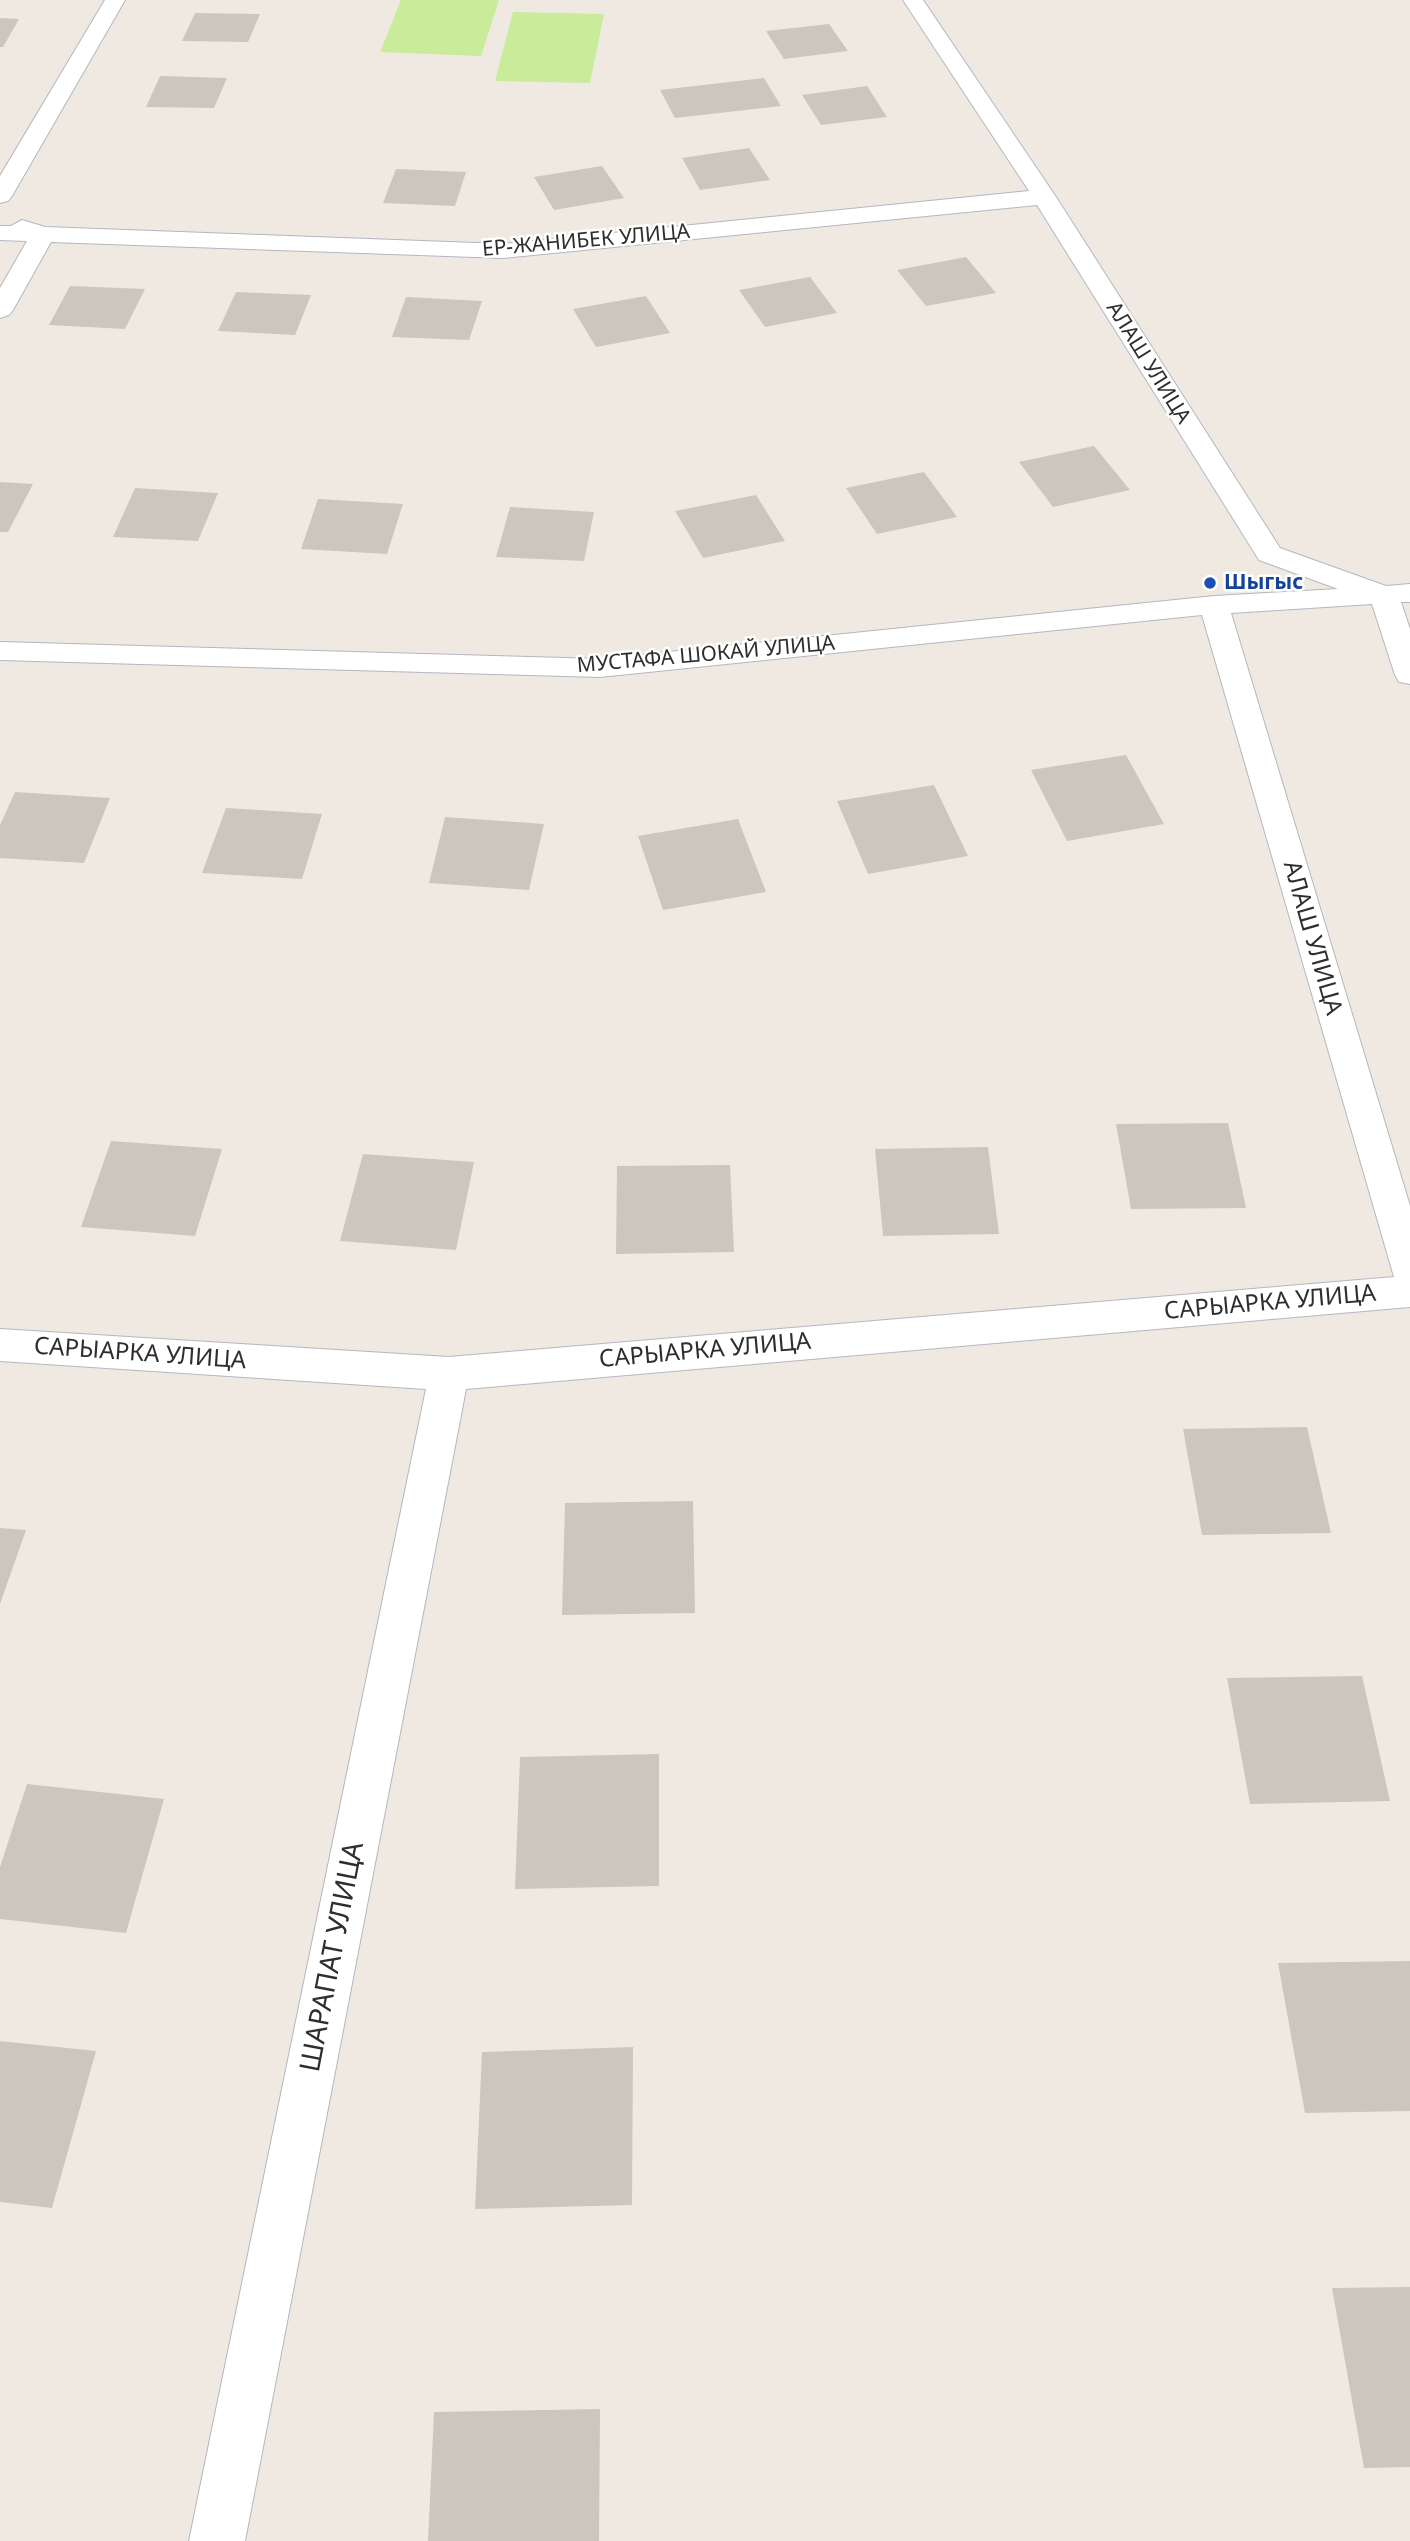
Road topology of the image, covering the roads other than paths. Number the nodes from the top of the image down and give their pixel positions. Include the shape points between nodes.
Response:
1 (115, 0) edge
2 (913, 0) edge
3 (0, 196) edge
4 (1044, 197) junction
5 (0, 220) edge
6 (0, 233) edge
7 (43, 235) junction
8 (0, 310) edge
9 (1397, 594) edge
10 (1214, 605) junction
11 (0, 651) edge
12 (1410, 675) edge
13 (1410, 1270) edge
14 (1410, 1291) edge
15 (0, 1345) edge
16 (449, 1374) junction
17 (217, 2541) edge

1 - 3 street
2 - 4 street, АЛАШ УЛИЦА
4 - 7 street, ЕР-ЖАНИБЕК УЛИЦА via 503,251
4 - 9 street, АЛАШ УЛИЦА via 1269,554
5 - 7 street
6 - 7 street, ЕР-ЖАНИБЕК УЛИЦА
7 - 8 street
9 - 10 street, МУСТАФА ШОКАЙ УЛИЦА
9 - 12 street
10 - 11 street, МУСТАФА ШОКАЙ УЛИЦА via 600,668
10 - 13 street, АЛАШ УЛИЦА
14 - 16 street, САРЫАРКА УЛИЦА
15 - 16 street, САРЫАРКА УЛИЦА
16 - 17 street, ШАРАПАТ УЛИЦА

